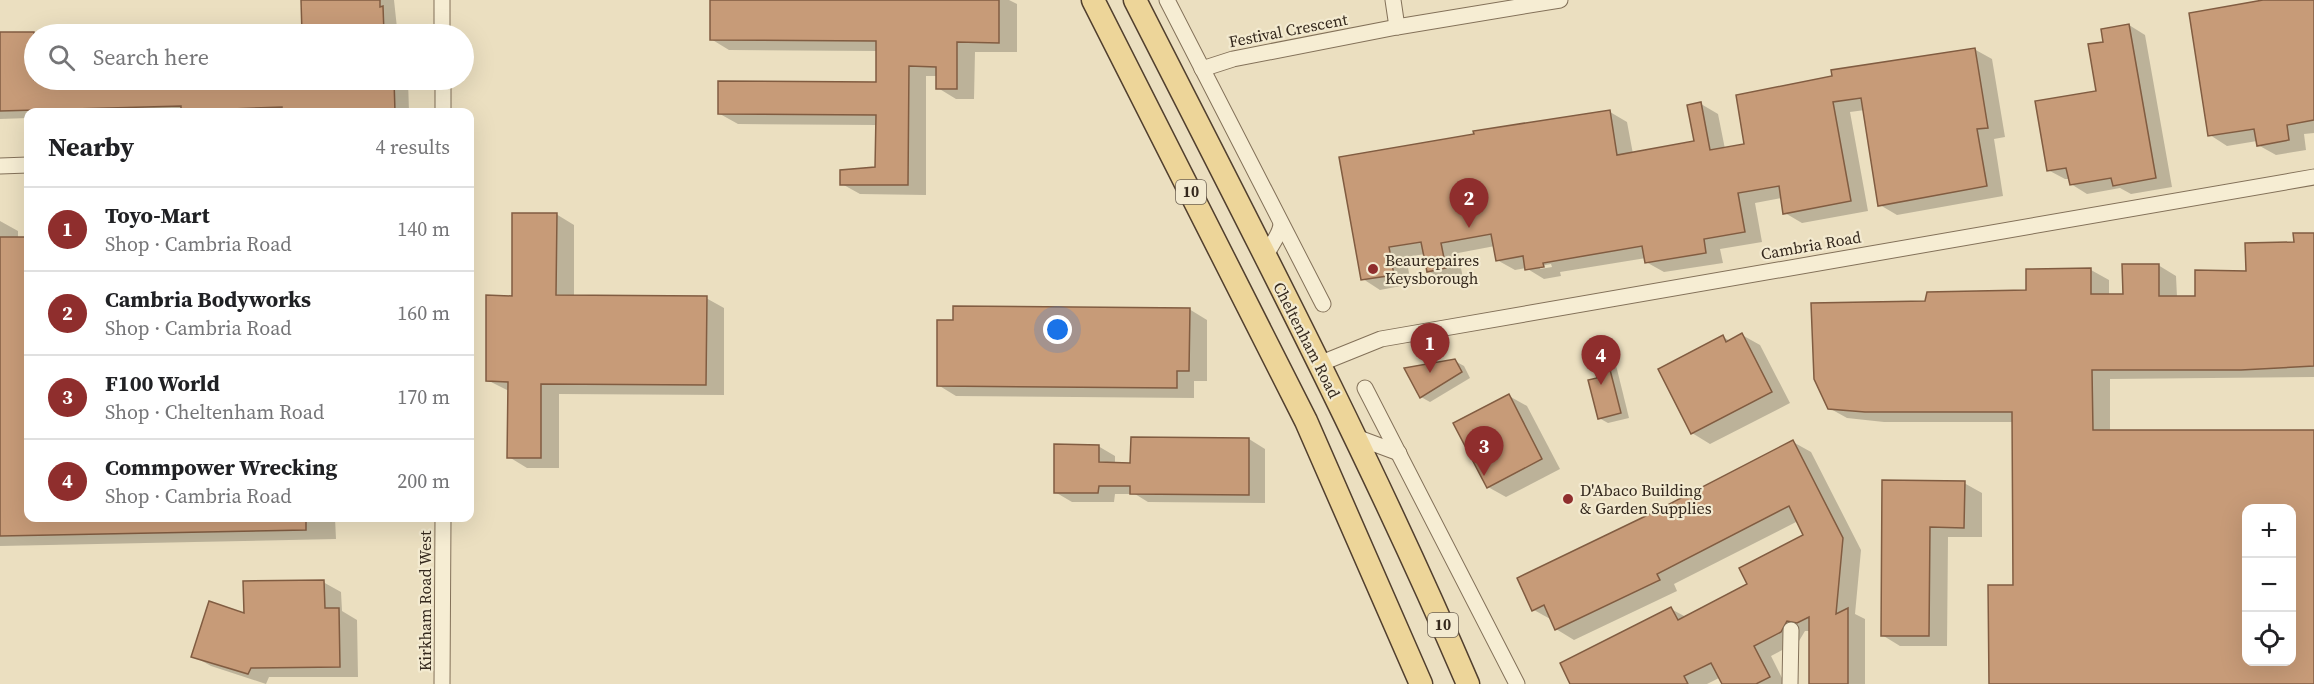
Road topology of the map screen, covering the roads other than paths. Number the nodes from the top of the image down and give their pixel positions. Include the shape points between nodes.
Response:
1 (442, 0) edge
2 (1135, 0) edge
3 (1167, 0) edge
4 (1393, 0) edge
5 (1560, 0) edge
6 (1093, 4) edge
7 (442, 24) edge
8 (1397, 27) junction
9 (1202, 69) junction
10 (443, 90) edge
11 (443, 108) edge
12 (24, 165) edge
13 (0, 166) edge
14 (2314, 177) edge
15 (1281, 224) junction
16 (1266, 258) junction
17 (1323, 304) dead end
18 (1319, 364) junction
19 (1288, 386) junction
20 (1365, 388) dead end
21 (1356, 437) junction
22 (1399, 453) junction
23 (443, 522) edge
24 (1791, 630) dead end
25 (442, 684) edge
26 (1421, 684) edge
27 (1468, 684) edge
28 (1517, 684) edge
29 (1790, 684) edge

1 - 7 street
2 - 16 main road, Cheltenham Road / 10
3 - 9 street, Cheltenham Road
4 - 8 street
5 - 8 street, Festival Crescent
6 - 19 main road, 10
8 - 9 street, Festival Crescent via 1228,60
9 - 15 street, Cheltenham Road
10 - 11 street
12 - 13 street
14 - 18 street, Cambria Road via 1381,339
15 - 16 street
15 - 17 street, Cheltenham Road
16 - 18 main road, Cheltenham Road / 10
18 - 19 main road
18 - 21 main road, Cheltenham Road / 10
19 - 26 main road, 10
20 - 22 street
21 - 22 street
21 - 27 main road, Cheltenham Road / 10
22 - 28 street
23 - 25 street, Kirkham Road West
24 - 29 street

